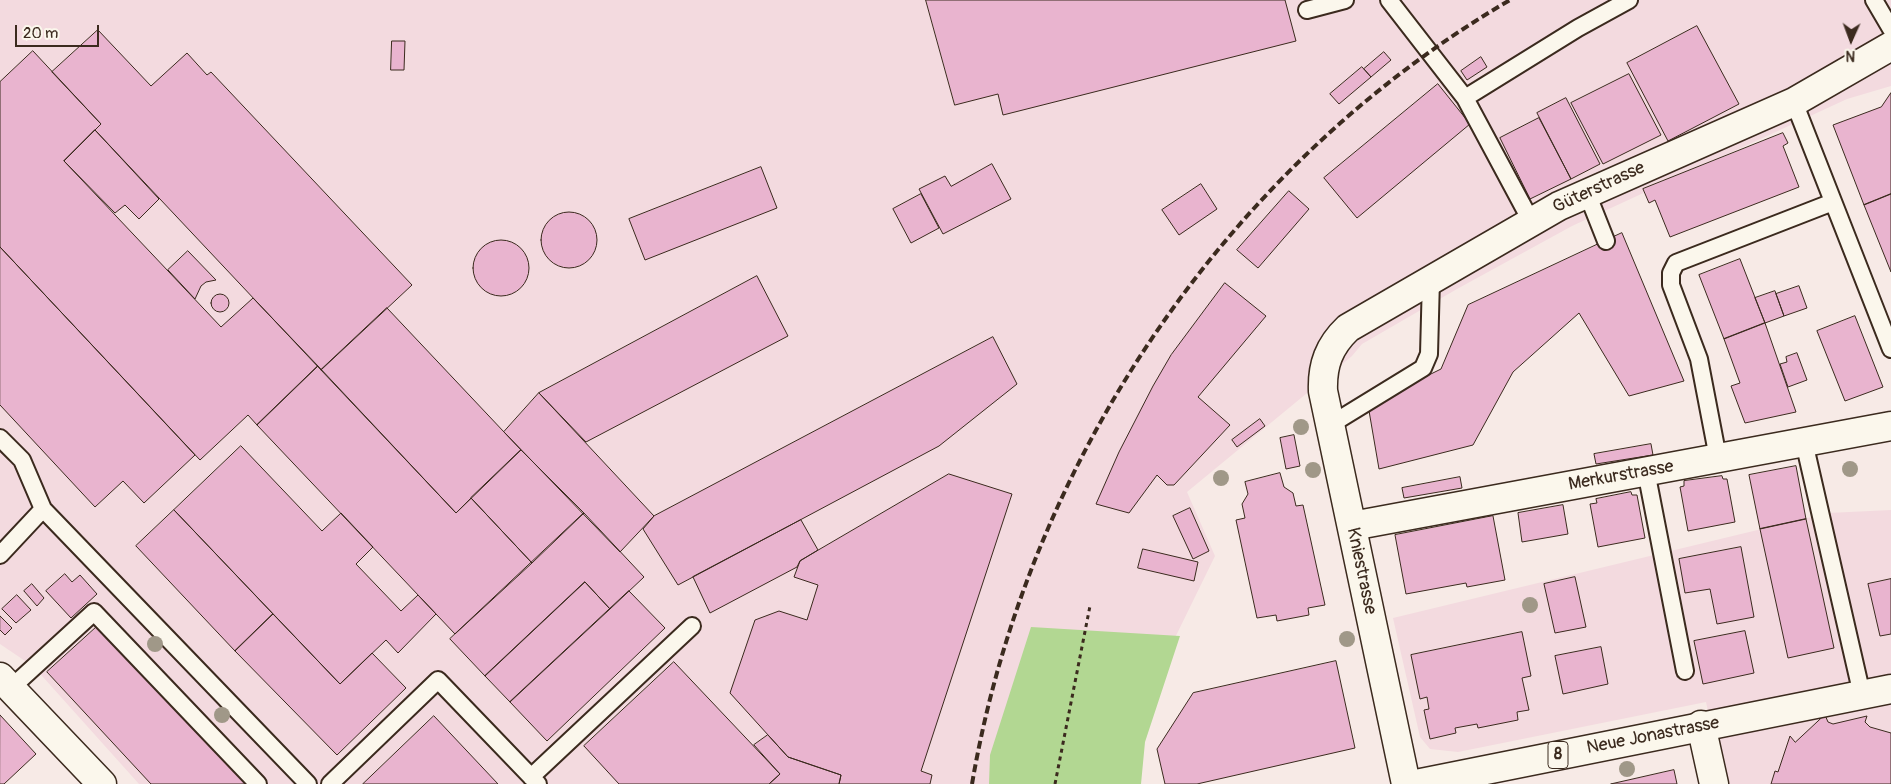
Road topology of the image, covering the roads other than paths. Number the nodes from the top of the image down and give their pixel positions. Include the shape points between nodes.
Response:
1 (1345, 0) edge
2 (1389, 0) edge
3 (1629, 0) edge
4 (1874, 0) edge
5 (1307, 10) dead end
6 (1891, 29) edge
7 (1891, 46) edge
8 (1465, 98) junction
9 (1794, 102) junction
10 (1587, 193) junction
11 (1833, 202) junction
12 (1531, 221) junction
13 (1606, 241) dead end
14 (1431, 279) junction
15 (1891, 349) edge
16 (1327, 359) joint
17 (1330, 425) junction
18 (1891, 426) edge
19 (0, 438) edge
20 (1804, 442) junction
21 (1718, 458) junction
22 (1646, 471) junction
23 (43, 509) junction
24 (1352, 526) junction
25 (0, 555) edge
26 (692, 626) dead end
27 (1685, 671) dead end
28 (6, 682) edge
29 (1891, 689) edge
30 (1862, 695) junction
31 (1701, 726) junction
32 (535, 780) edge
33 (102, 784) edge
34 (258, 784) edge
35 (308, 784) edge
36 (330, 784) edge
37 (1406, 784) edge
38 (1416, 784) edge
39 (1714, 784) edge

1 - 5 lane
2 - 8 lane
3 - 8 lane
4 - 6 lane
7 - 9 street, Güterstrasse
8 - 12 lane
9 - 10 street, Güterstrasse
9 - 11 lane
10 - 12 street, Güterstrasse
10 - 13 lane
11 - 15 lane
11 - 21 lane via 1676,263 1671,273 1671,285 1699,359
12 - 14 street, Güterstrasse
14 - 16 street, Güterstrasse via 1348,328 1332,346
14 - 17 lane via 1429,354 1423,368
16 - 17 street, Kniestrasse via 1323,369 1323,391
17 - 24 street, Kniestrasse
18 - 20 street, Merkurstrasse
19 - 23 lane via 22,460
20 - 21 street, Merkurstrasse
20 - 30 lane
21 - 22 street, Merkurstrasse
22 - 24 street, Merkurstrasse
22 - 27 lane
23 - 25 lane
23 - 35 lane
24 - 37 street, Kniestrasse
26 - 32 lane
28 - 33 street
28 - 34 lane via 94,612
29 - 30 street, Neue Jonastrasse / 8
30 - 31 street, Neue Jonastrasse / 8
31 - 38 street, Neue Jonastrasse / 8
31 - 39 street
32 - 36 lane via 438,680

